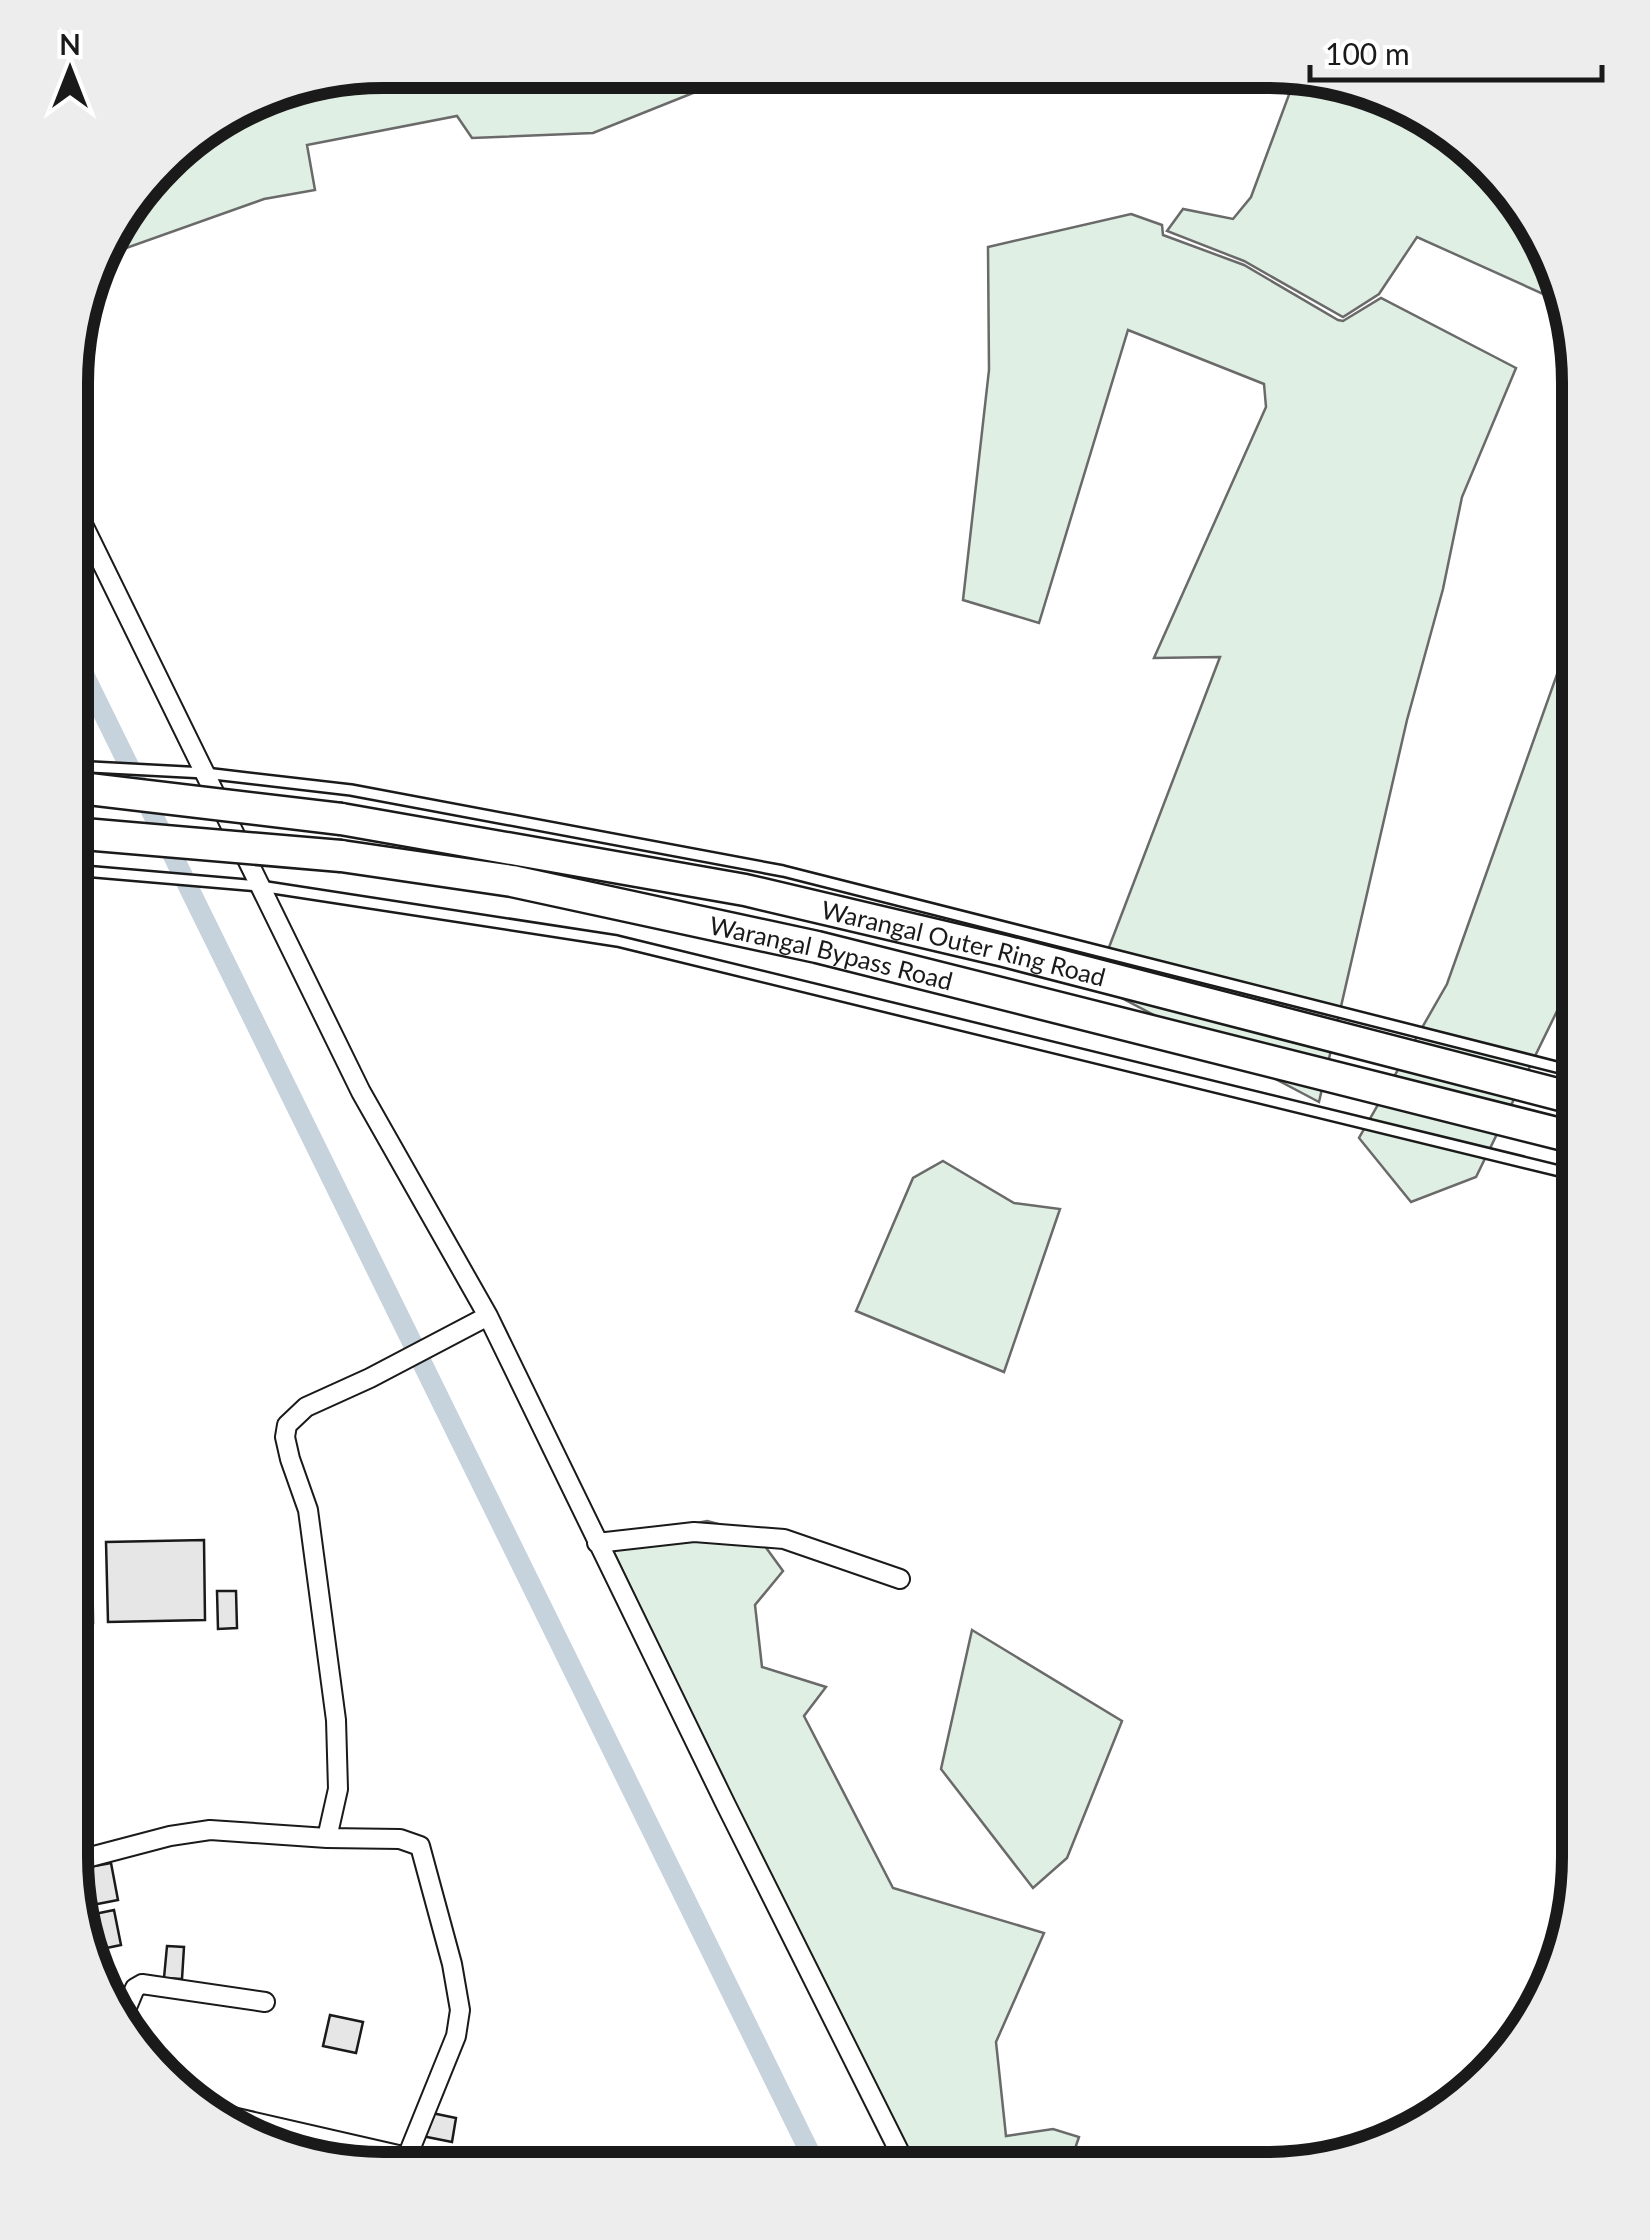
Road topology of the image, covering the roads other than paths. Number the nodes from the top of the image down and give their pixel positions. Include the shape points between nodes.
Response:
1 (88, 535) edge
2 (88, 767) edge
3 (204, 774) junction
4 (88, 789) edge
5 (88, 835) edge
6 (88, 871) edge
7 (260, 886) junction
8 (1562, 1069) edge
9 (1562, 1095) edge
10 (1562, 1134) edge
11 (1562, 1172) edge
12 (488, 1316) junction
13 (598, 1543) junction
14 (900, 1578) dead end
15 (327, 1838) junction
16 (88, 1858) edge
17 (266, 2002) dead end
18 (128, 2007) edge
19 (410, 2152) edge
20 (900, 2152) edge

1 - 3 street
2 - 3 lane
3 - 7 street
3 - 8 lane via 352,790 782,871
4 - 9 highway, Warangal Outer Ring Road, bridge via 342,819 745,890
5 - 10 highway, Warangal Bypass Road, bridge via 342,856 512,881 817,947
6 - 7 lane
7 - 11 lane via 616,942
7 - 12 street via 361,1092
12 - 13 street
12 - 15 street via 306,1407 287,1425 285,1438 308,1510 336,1720 338,1789
13 - 14 street via 694,1532 784,1539
13 - 20 street
15 - 16 street via 210,1830
15 - 19 street via 400,1839 420,1846 452,1964 460,2010 456,2036
17 - 18 street via 142,1984

